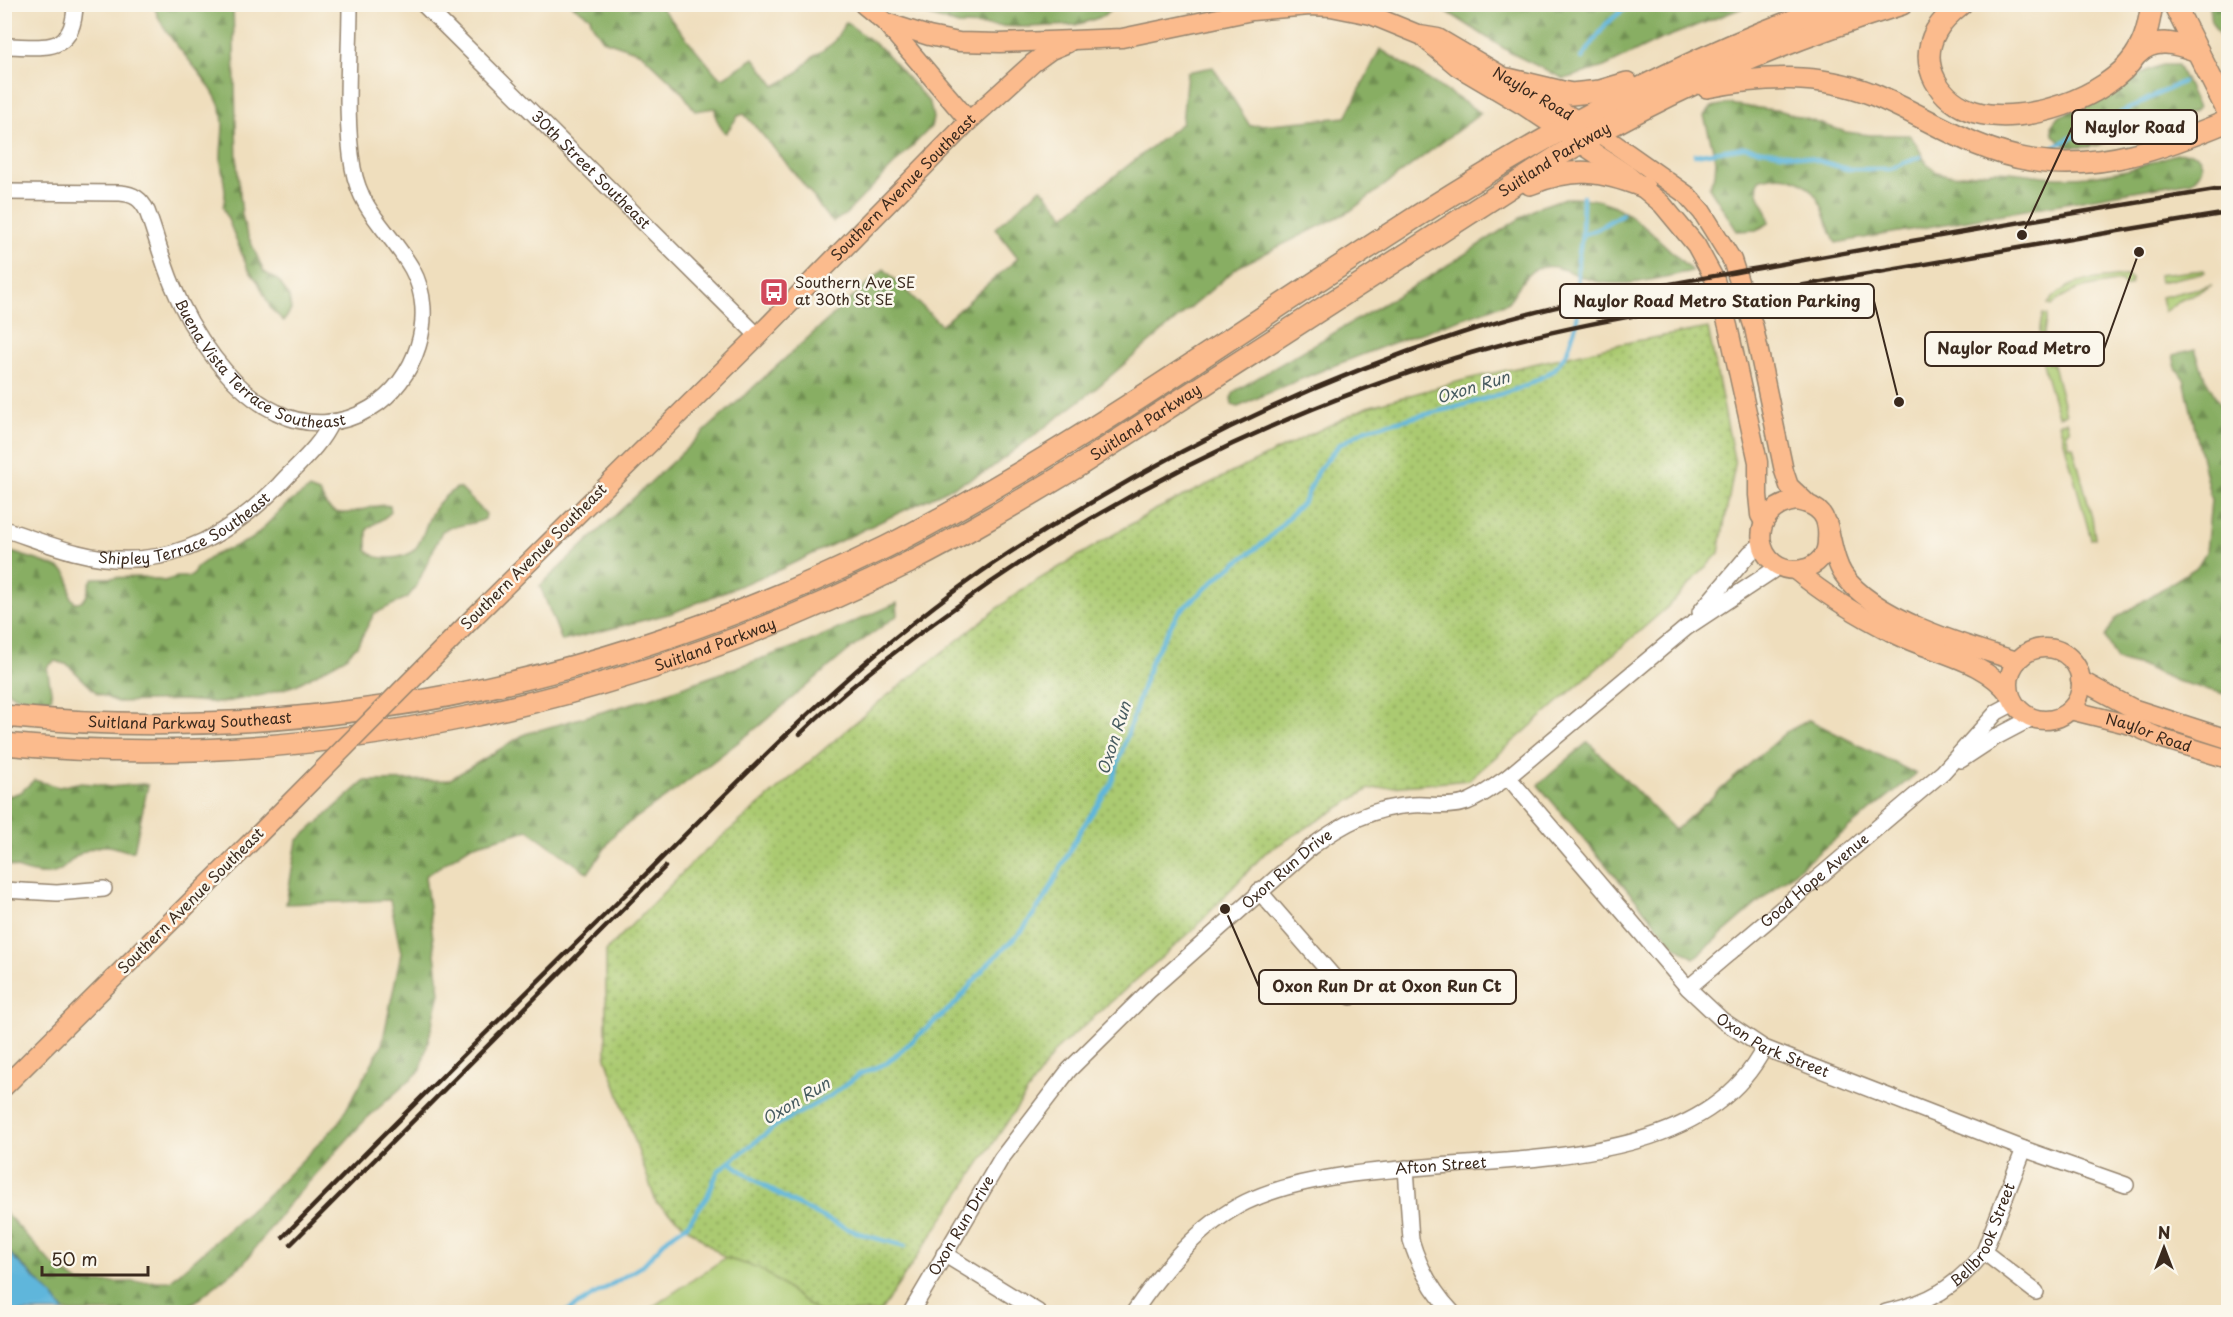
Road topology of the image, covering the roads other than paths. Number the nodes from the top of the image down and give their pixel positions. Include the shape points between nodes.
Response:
1 (75, 4) edge
2 (350, 4) edge
3 (423, 4) edge
4 (863, 4) edge
5 (1839, 4) edge
6 (1902, 4) edge
7 (1961, 4) edge
8 (2152, 4) edge
9 (2174, 4) edge
10 (885, 22) junction
11 (1420, 35) junction
12 (1074, 41) junction
13 (4, 46) edge
14 (2198, 51) junction
15 (2137, 54) junction
16 (1682, 67) junction
17 (1508, 79) junction
18 (1671, 95) junction
19 (2229, 112) edge
20 (969, 121) junction
21 (2229, 121) edge
22 (1569, 125) junction
23 (1590, 138) junction
24 (1644, 187) junction
25 (4, 192) edge
26 (1485, 203) junction
27 (758, 336) junction
28 (331, 422) junction
29 (1808, 503) junction
30 (1764, 522) junction
31 (1828, 525) junction
32 (4, 529) edge
33 (1762, 543) junction
34 (1776, 564) junction
35 (1795, 570) junction
36 (1686, 628) junction
37 (2017, 661) junction
38 (2080, 680) junction
39 (2012, 699) junction
40 (375, 710) joint
41 (2070, 710) junction
42 (4, 716) edge
43 (2032, 718) junction
44 (348, 738) joint
45 (4, 744) edge
46 (2228, 751) edge
47 (1943, 772) junction
48 (1508, 777) junction
49 (105, 889) dead end
50 (4, 890) edge
51 (1259, 891) junction
52 (1688, 988) junction
53 (1351, 997) dead end
54 (1764, 1048) junction
55 (4, 1087) edge
56 (2024, 1149) junction
57 (1406, 1168) junction
58 (2126, 1185) dead end
59 (1984, 1252) junction
60 (944, 1254) junction
61 (2036, 1292) dead end
62 (1933, 1306) edge
63 (910, 1312) edge
64 (1038, 1312) edge
65 (1134, 1312) edge
66 (1452, 1312) edge
67 (1886, 1312) edge

1 - 13 street via 73,26 57,44
2 - 28 street, Buena Vista Terrace Southeast via 353,169 369,210 411,269 420,295 422,322 414,361 389,394 359,415
3 - 27 street, 30th Street Southeast
4 - 10 main road
5 - 16 highway, Suitland Parkway
6 - 18 highway, Suitland Parkway via 1774,49
7 - 15 highway via 1936,30 1930,49 1931,71 1948,98 1978,113 2032,113 2063,104 2118,75
8 - 15 highway
9 - 14 highway
10 - 12 main road, Naylor Road via 959,42
10 - 20 main road
11 - 12 main road, Naylor Road via 1371,15 1310,6 1252,11 1122,38
11 - 17 main road, Naylor Road via 1438,38
11 - 22 main road, Naylor Road via 1458,68
12 - 20 main road, Southern Avenue Southeast via 1033,63
14 - 15 highway via 2166,43 2147,46
14 - 19 highway
16 - 17 highway via 1578,94 1556,93
16 - 22 highway, Suitland Parkway
17 - 22 main road, Naylor Road
18 - 21 highway via 1767,78 1838,84 1871,94 1985,148 2050,163 2120,159
18 - 23 highway, Suitland Parkway
20 - 27 main road, Southern Avenue Southeast
22 - 23 main road, Naylor Road
22 - 40 highway, Suitland Parkway via 1477,179 1051,454 885,547 767,600 630,650 483,690
23 - 24 main road, Naylor Road
23 - 26 highway, Suitland Parkway
23 - 29 main road, Naylor Road via 1688,195 1732,260 1754,328 1784,471 1790,486
24 - 26 highway via 1608,174 1577,172 1549,177
24 - 30 main road, Naylor Road via 1684,229 1715,280 1758,462 1758,495
25 - 28 street, Buena Vista Terrace Southeast via 120,193 138,198 147,211 178,296 234,381 282,416 305,422
26 - 44 highway, Suitland Parkway via 1075,468 966,532 870,581 690,656 607,682 498,711
27 - 55 main road, Southern Avenue Southeast, bridge
28 - 32 street, Shipley Terrace Southeast via 322,440 244,518 218,535 176,552 138,558 97,556
29 - 30 main road via 1797,501 1777,506
29 - 31 main road via 1817,508
30 - 33 main road
31 - 35 main road via 1824,556
31 - 37 main road via 1842,573 1888,612 1958,642
33 - 34 main road
33 - 36 street, Oxon Run Drive
34 - 35 main road
34 - 36 street, Oxon Run Drive via 1772,571
35 - 39 main road via 1825,594 1898,636 1983,670 2001,683
36 - 48 street, Oxon Run Drive
37 - 38 main road via 2034,650 2057,651 2075,665
37 - 39 main road via 2008,683
38 - 41 main road via 2080,691
38 - 46 main road, Naylor Road
39 - 43 main road
39 - 47 street, Good Hope Avenue
40 - 42 highway, Suitland Parkway Southeast via 210,724 105,723
41 - 43 main road via 2052,719
41 - 46 main road, Naylor Road via 2131,725 2163,738
43 - 47 street, Good Hope Avenue
44 - 45 highway, Suitland Parkway Southeast via 196,751 85,750
47 - 52 street, Good Hope Avenue
48 - 51 street, Oxon Run Drive via 1461,804 1399,806 1361,816 1311,847
48 - 52 street, Oxon Park Street
49 - 50 street via 57,893
51 - 53 street
51 - 60 street, Oxon Run Drive via 1069,1070 1001,1159
52 - 54 street, Oxon Park Street via 1727,1023
54 - 56 street, Oxon Park Street
54 - 57 street, Afton Street via 1756,1064 1722,1100 1693,1119 1655,1134 1593,1152
56 - 58 street, Oxon Park Street
56 - 59 street, Bellbrook Street
57 - 65 street, Afton Street via 1304,1181 1245,1203 1200,1233
57 - 66 street via 1414,1251 1427,1280
59 - 61 street
59 - 62 street, Bellbrook Street
60 - 63 street, Oxon Run Drive
60 - 64 street
62 - 67 street, Bellbrook Street

